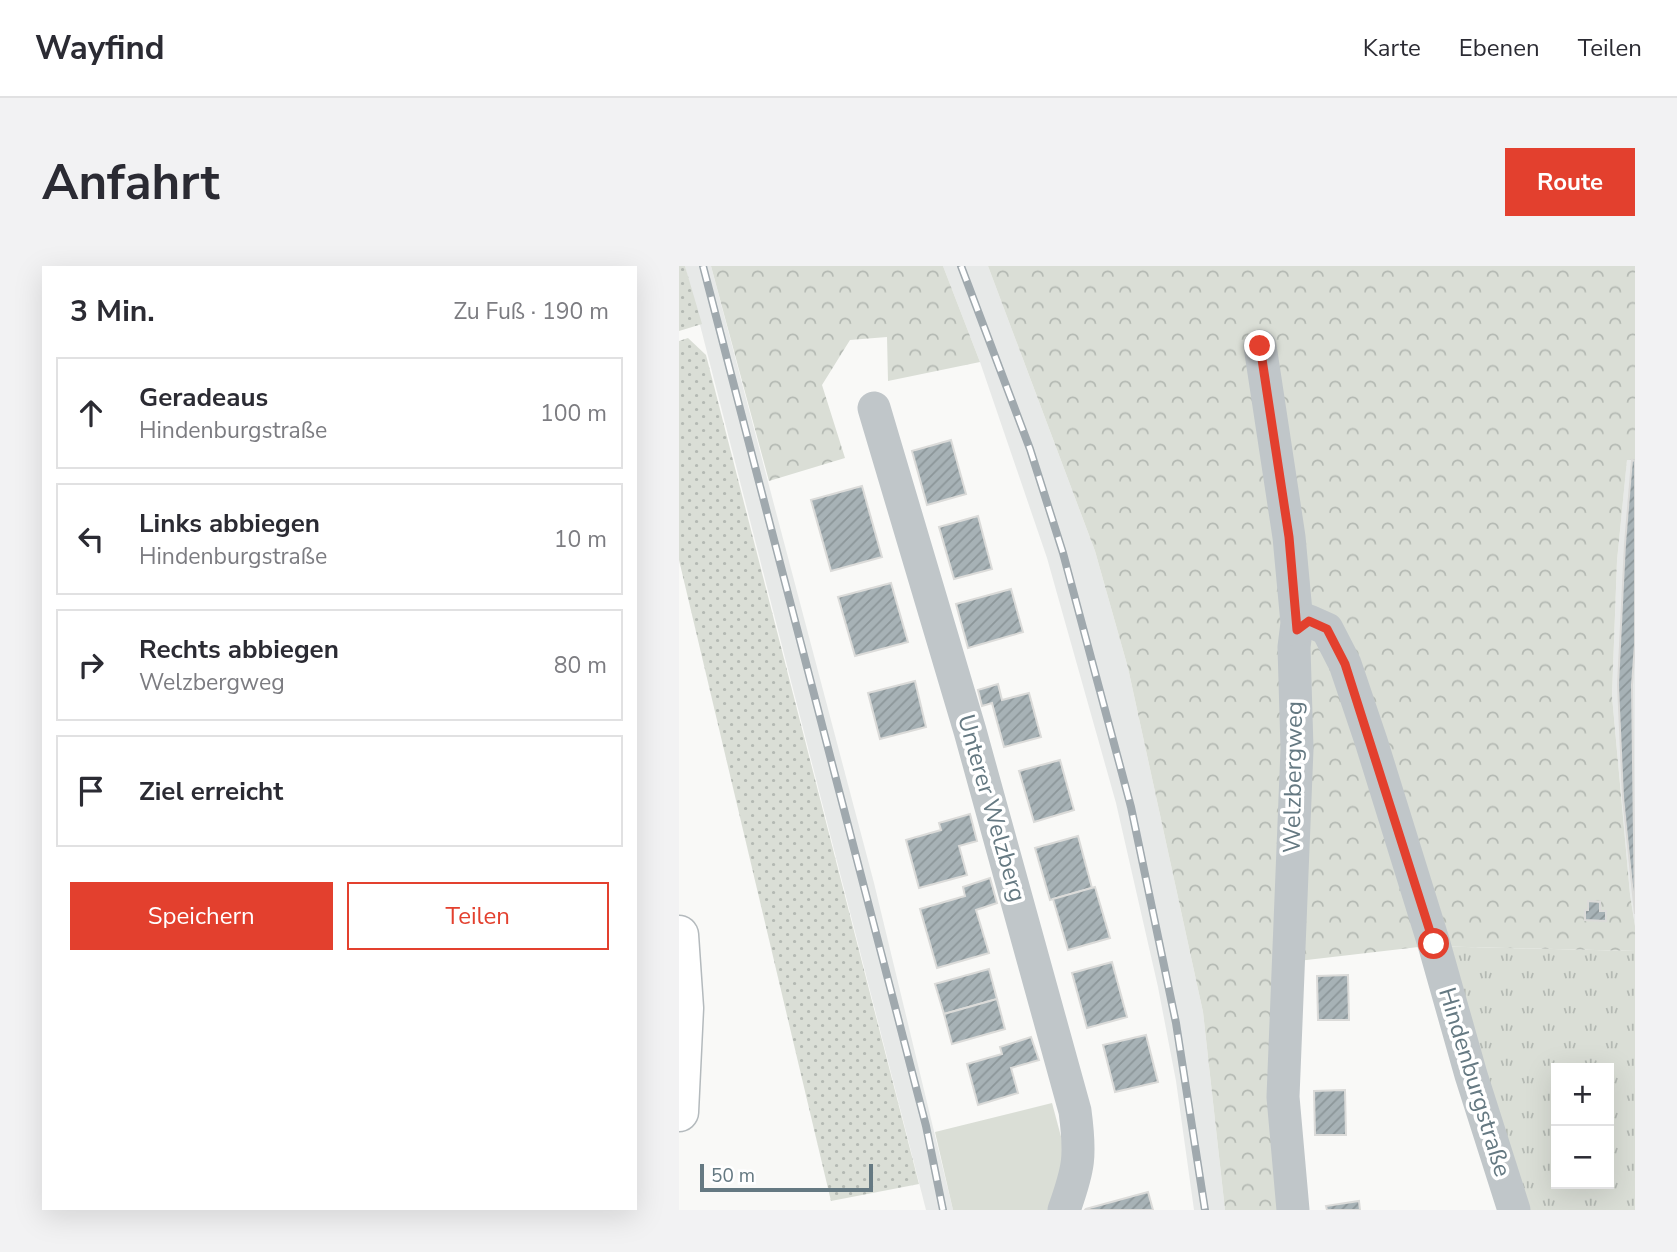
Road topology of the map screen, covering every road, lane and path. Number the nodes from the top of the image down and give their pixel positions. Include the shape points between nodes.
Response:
1 (1260, 346) dead end
2 (874, 408) dead end
3 (1297, 630) junction
4 (679, 935) edge
5 (679, 1112) edge
6 (1064, 1210) edge
7 (1293, 1210) edge
8 (1514, 1210) edge

1 - 3 street, Welzbergweg via 1289,537
2 - 6 street, Unterer Welzberg via 970,731 1075,1111 1080,1148 1077,1174
3 - 7 street, Welzbergweg via 1297,749 1283,1097
3 - 8 street, Hindenburgstraße via 1309,621 1327,629 1345,664
4 - 5 main road via 684,1008

